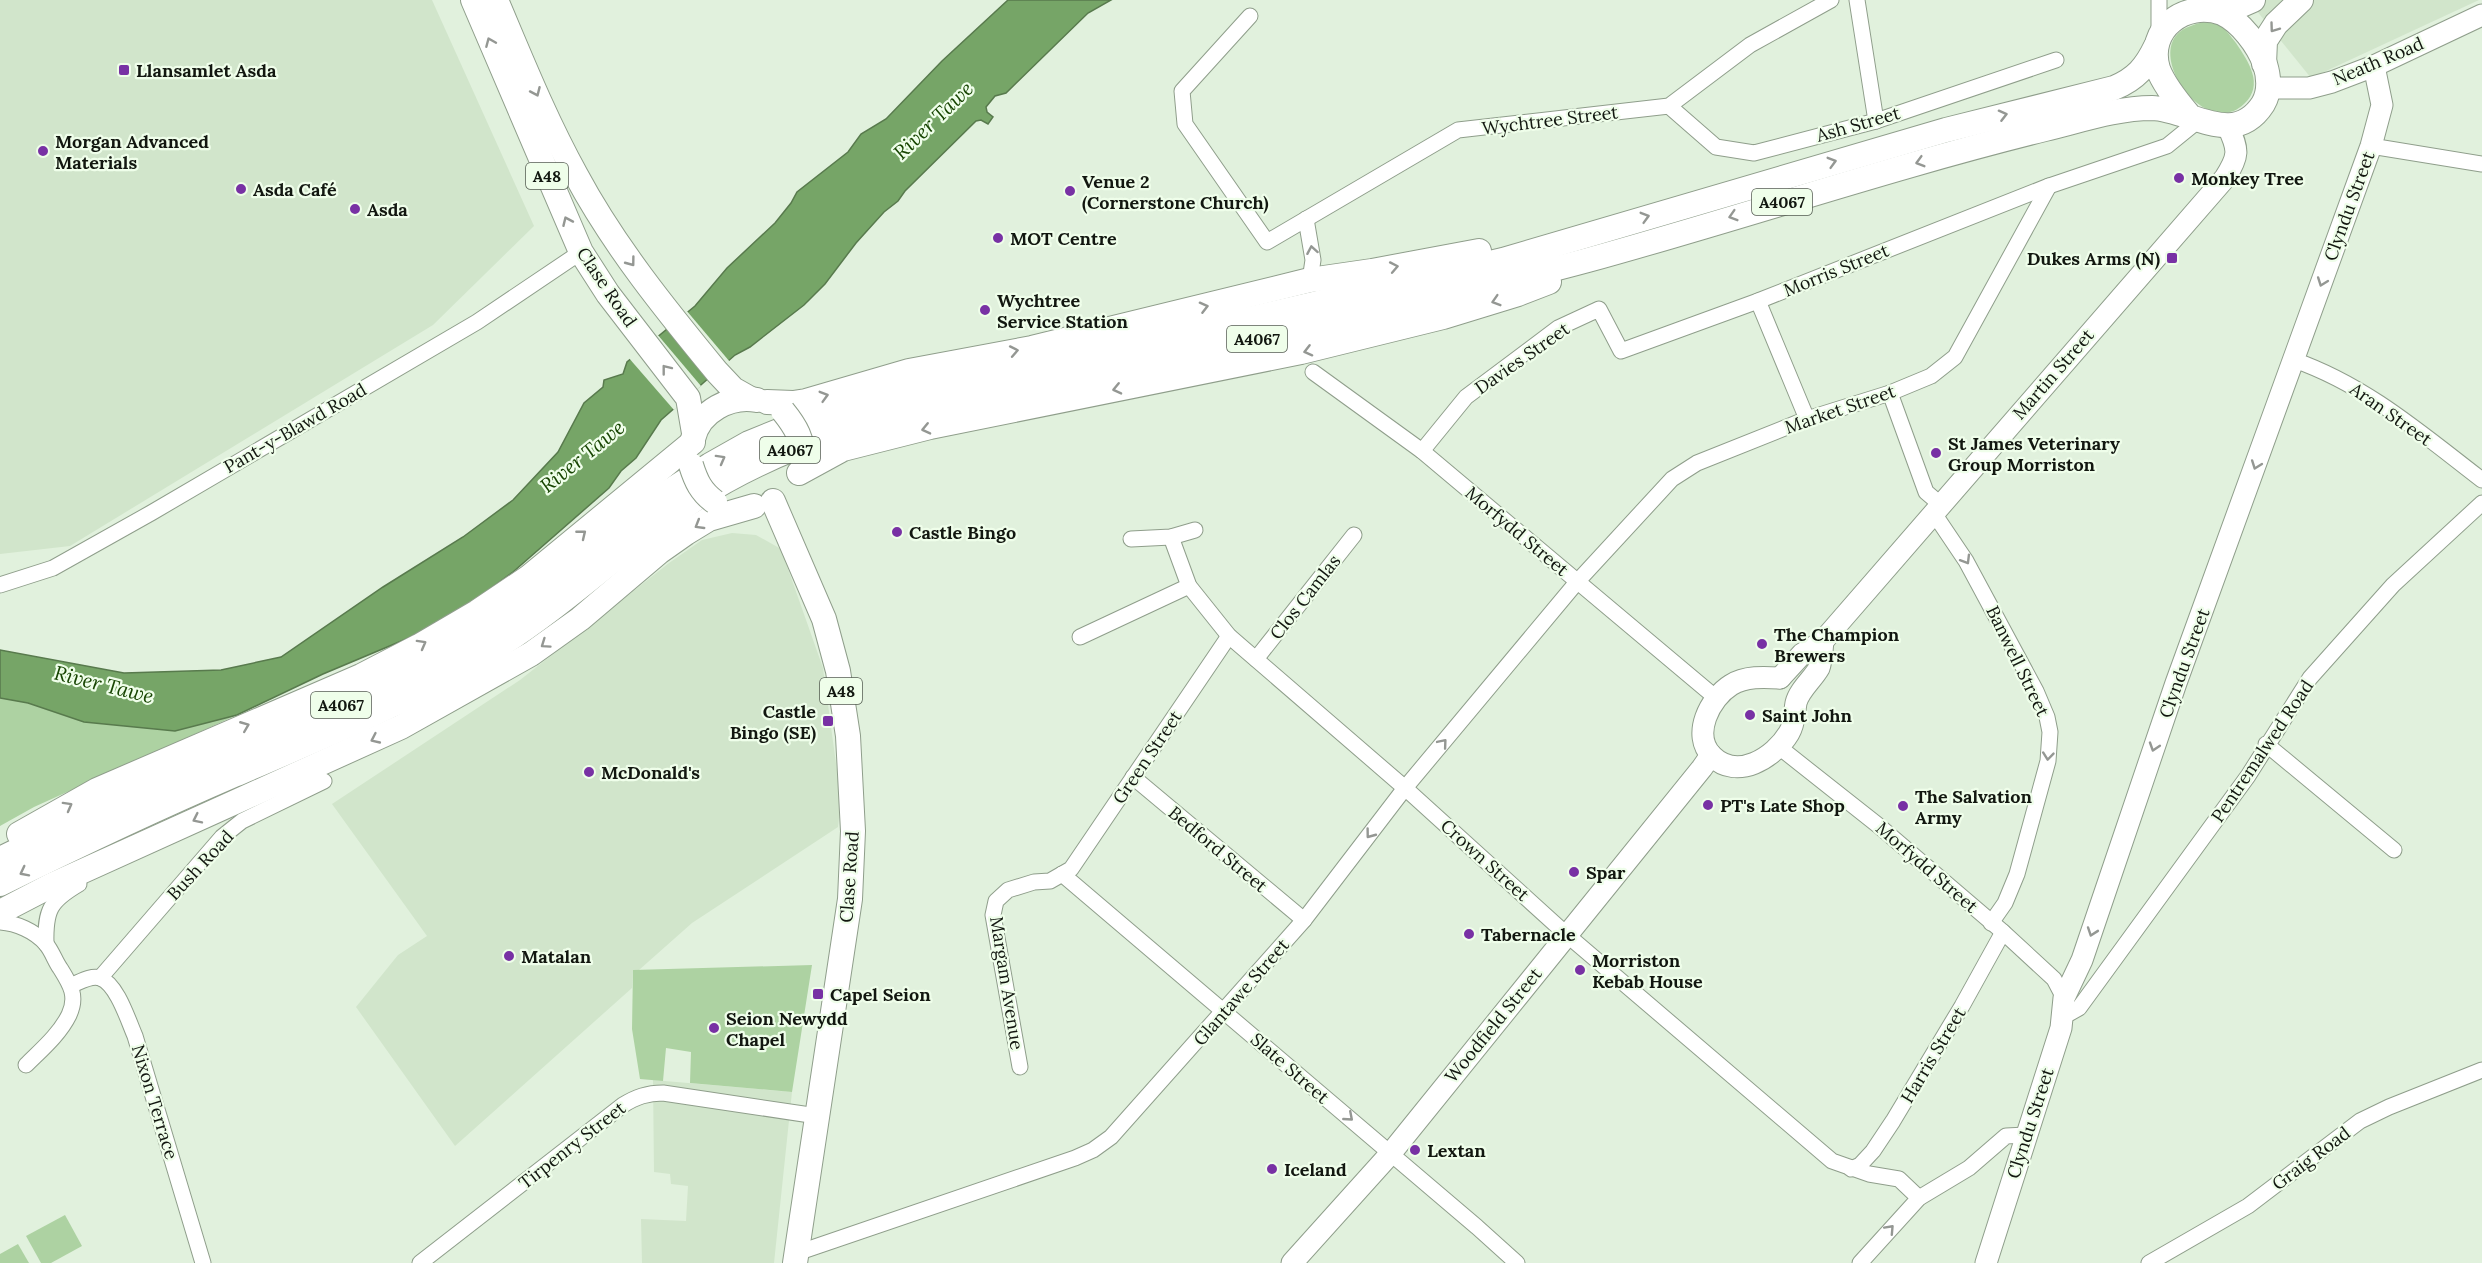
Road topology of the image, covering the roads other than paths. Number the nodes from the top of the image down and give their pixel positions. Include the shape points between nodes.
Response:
1 (472, 0) edge
2 (496, 0) edge
3 (1831, 0) edge
4 (1857, 0) edge
5 (2158, 0) edge
6 (2253, 0) edge
7 (2301, 0) edge
8 (2206, 6) edge
9 (2482, 15) edge
10 (1250, 16) dead end
11 (2157, 40) junction
12 (2056, 60) dead end
13 (2264, 64) junction
14 (2374, 66) junction
15 (2268, 88) junction
16 (1669, 106) junction
17 (2193, 117) junction
18 (1876, 121) junction
19 (2228, 127) junction
20 (2371, 146) junction
21 (2482, 164) edge
22 (2049, 186) junction
23 (1306, 219) junction
24 (1588, 234) junction
25 (581, 252) junction
26 (1587, 260) junction
27 (1310, 280) junction
28 (1758, 301) junction
29 (1621, 351) joint
30 (2294, 360) junction
31 (1313, 372) dead end
32 (1890, 393) junction
33 (766, 404) junction
34 (1807, 419) junction
35 (693, 447) junction
36 (1422, 451) junction
37 (801, 467) junction
38 (2482, 480) edge
39 (2482, 503) edge
40 (763, 504) junction
41 (1937, 508) junction
42 (1195, 530) dead end
43 (1354, 535) dead end
44 (1171, 537) junction
45 (1131, 539) dead end
46 (1577, 582) junction
47 (0, 585) edge
48 (1189, 585) junction
49 (1229, 636) junction
50 (1080, 637) dead end
51 (1822, 640) junction
52 (1256, 659) junction
53 (1780, 678) junction
54 (1715, 697) junction
55 (1796, 701) junction
56 (2266, 744) junction
57 (1779, 747) junction
58 (1711, 755) junction
59 (1133, 777) junction
60 (324, 781) dead end
61 (1405, 788) junction
62 (169, 832) junction
63 (0, 848) edge
64 (2394, 850) dead end
65 (0, 860) edge
66 (1062, 874) junction
67 (0, 884) edge
68 (0, 912) edge
69 (1304, 920) junction
70 (0, 922) edge
71 (1997, 928) junction
72 (1566, 934) junction
73 (46, 944) junction
74 (100, 978) junction
75 (72, 985) junction
76 (2063, 1008) junction
77 (1224, 1011) junction
78 (26, 1065) dead end
79 (1020, 1067) dead end
80 (2482, 1070) edge
81 (817, 1116) junction
82 (2025, 1135) junction
83 (1391, 1153) junction
84 (1851, 1169) junction
85 (1919, 1198) junction
86 (796, 1258) edge
87 (1858, 1262) edge
88 (203, 1263) edge
89 (420, 1263) edge
90 (1292, 1263) edge
91 (1516, 1263) edge
92 (1986, 1263) edge
93 (2148, 1263) edge

25 -> 1 main road, Clase Road / A48
2 -> 33 main road, Clase Road / A48 via 576,176 620,247 717,372 733,389
3 - 16 street via 1750,45
4 - 18 street
5 - 11 street
6 - 8 main road via 2237,7
7 -> 13 main road via 2265,41
8 - 11 main road via 2173,18
8 - 13 main road via 2233,20 2252,41
9 - 14 main road, Neath Road
10 - 23 street, Wychtree Street via 1182,91 1185,124 1267,242
11 - 17 main road via 2161,74
24 -> 11 main road, A4067 via 1946,130 2114,88 2130,81 2146,66
12 - 18 street, Ash Street
13 - 15 main road
14 - 15 main road, Neath Road via 2309,88
14 - 20 main road, Clyndu Street via 2382,105
15 - 19 main road via 2265,101 2256,111
16 - 18 street, Ash Street via 1716,147 1754,153
16 - 23 street, Wychtree Street via 1458,130
17 - 19 main road
17 - 22 street via 2167,146
17 -> 26 main road, A4067 via 2156,108 2125,110 1977,146
19 - 41 main road, Martin Street via 2237,147 2235,163 2225,178
20 - 21 street
20 -> 30 main road, Clyndu Street
22 - 28 street, Morris Street
22 - 32 street, Market Street via 1955,357 1931,376
27 -> 23 street via 1313,261
27 -> 24 main road
65 -> 24 main road, A4067 via 419,668 532,598 654,501 749,443 791,426 867,401 1426,279
35 -> 25 main road, Clase Road / A48 via 688,398 608,294
25 - 47 street, Pant-y-Blawd Road via 477,322 151,513 53,568
26 -> 37 main road via 1559,278 1443,317 1301,352 930,428 843,449
26 -> 67 main road, A4067 via 1089,376 925,409 798,446 692,501 502,644 430,685
33 -> 27 main road via 806,401 909,371 1043,345
28 - 29 street, Morris Street
28 - 34 street
29 - 36 street, Davies Street via 1599,309 1558,328 1466,397
30 - 38 street, Aran Street via 2325,371 2379,401
30 -> 76 main road, Clyndu Street
31 - 36 street, Morfydd Street
32 - 34 street, Market Street
32 - 41 street, Banwell Street via 1926,492
33 - 35 main road via 727,402 710,412
33 - 37 main road, bridge via 798,429 803,446
34 - 46 street, Market Street via 1697,463 1672,478
35 - 40 main road, bridge via 696,482 715,502 734,506
63 -> 35 main road via 97,790 361,676 438,635 529,577
36 - 46 street, Morfydd Street
37 - 40 main road via 790,489
39 - 56 street, Pentremalwed Road via 2385,594 2310,678
40 -> 62 main road via 709,519 686,533 531,654 452,700
40 - 81 main road, Clase Road / A48 via 824,619 838,671 848,736 854,860
41 - 51 main road, Martin Street
41 -> 71 street, Banwell Street via 2036,691 2050,732 2048,761 2018,874
42 - 44 street
43 - 52 street, Clos Camlas
44 - 45 street
44 - 48 street, Crown Street
46 - 54 street, Morfydd Street
61 -> 46 street, Glantawe Street
48 - 49 street, Crown Street
48 - 50 street
49 - 52 street, Crown Street
49 - 59 street, Green Street
51 - 53 main road, Martin Street via 1802,654
51 - 55 main road via 1820,666
52 - 61 street, Crown Street
53 - 54 main road via 1757,676 1732,684
53 - 55 main road
54 - 58 main road via 1703,729 1703,741
55 - 57 main road via 1796,718
56 - 64 street
56 - 76 street, Pentremalwed Road via 2248,776 2079,1008
57 - 58 main road via 1761,762 1742,767 1722,763
57 - 71 street, Morfydd Street via 1879,826
58 - 72 main road, Woodfield Street
59 - 66 street, Green Street via 1071,869
59 - 69 street, Bedford Street
60 - 74 street, Bush Road via 242,821 222,837
61 -> 69 street, Glantawe Street
61 - 72 street, Crown Street
62 - 68 main road
62 - 73 street via 60,895 45,922
66 - 77 street, Slate Street
66 - 79 street, Margam Avenue via 1050,881 1008,890 996,901 993,915
69 - 77 street, Glantawe Street
70 - 73 street via 31,932
71 - 76 street, Morfydd Street via 2054,979
71 - 84 street, Harris Street via 1962,1006 1893,1121 1874,1151
72 - 83 main road, Woodfield Street
72 - 84 street, Crown Street via 1832,1161
73 - 75 street
74 - 75 street
74 - 88 street, Nixon Terrace via 120,1001 135,1036
75 - 78 street via 74,996 69,1014 58,1032
76 - 82 main road, Clyndu Street
77 -> 83 street, Slate Street
77 - 86 street, Glantawe Street via 1111,1137 1093,1150
80 - 93 street, Graig Road via 2360,1121 2248,1206
81 - 86 main road, Clase Road / A48
81 - 89 street, Tirpenry Street via 663,1093 635,1098
82 - 85 street via 2006,1136 1969,1168
82 - 92 main road, Clyndu Street
83 - 90 main road, Woodfield Street
83 - 91 street, Slate Street
84 - 85 street, Crown Street via 1899,1179
87 -> 85 street

